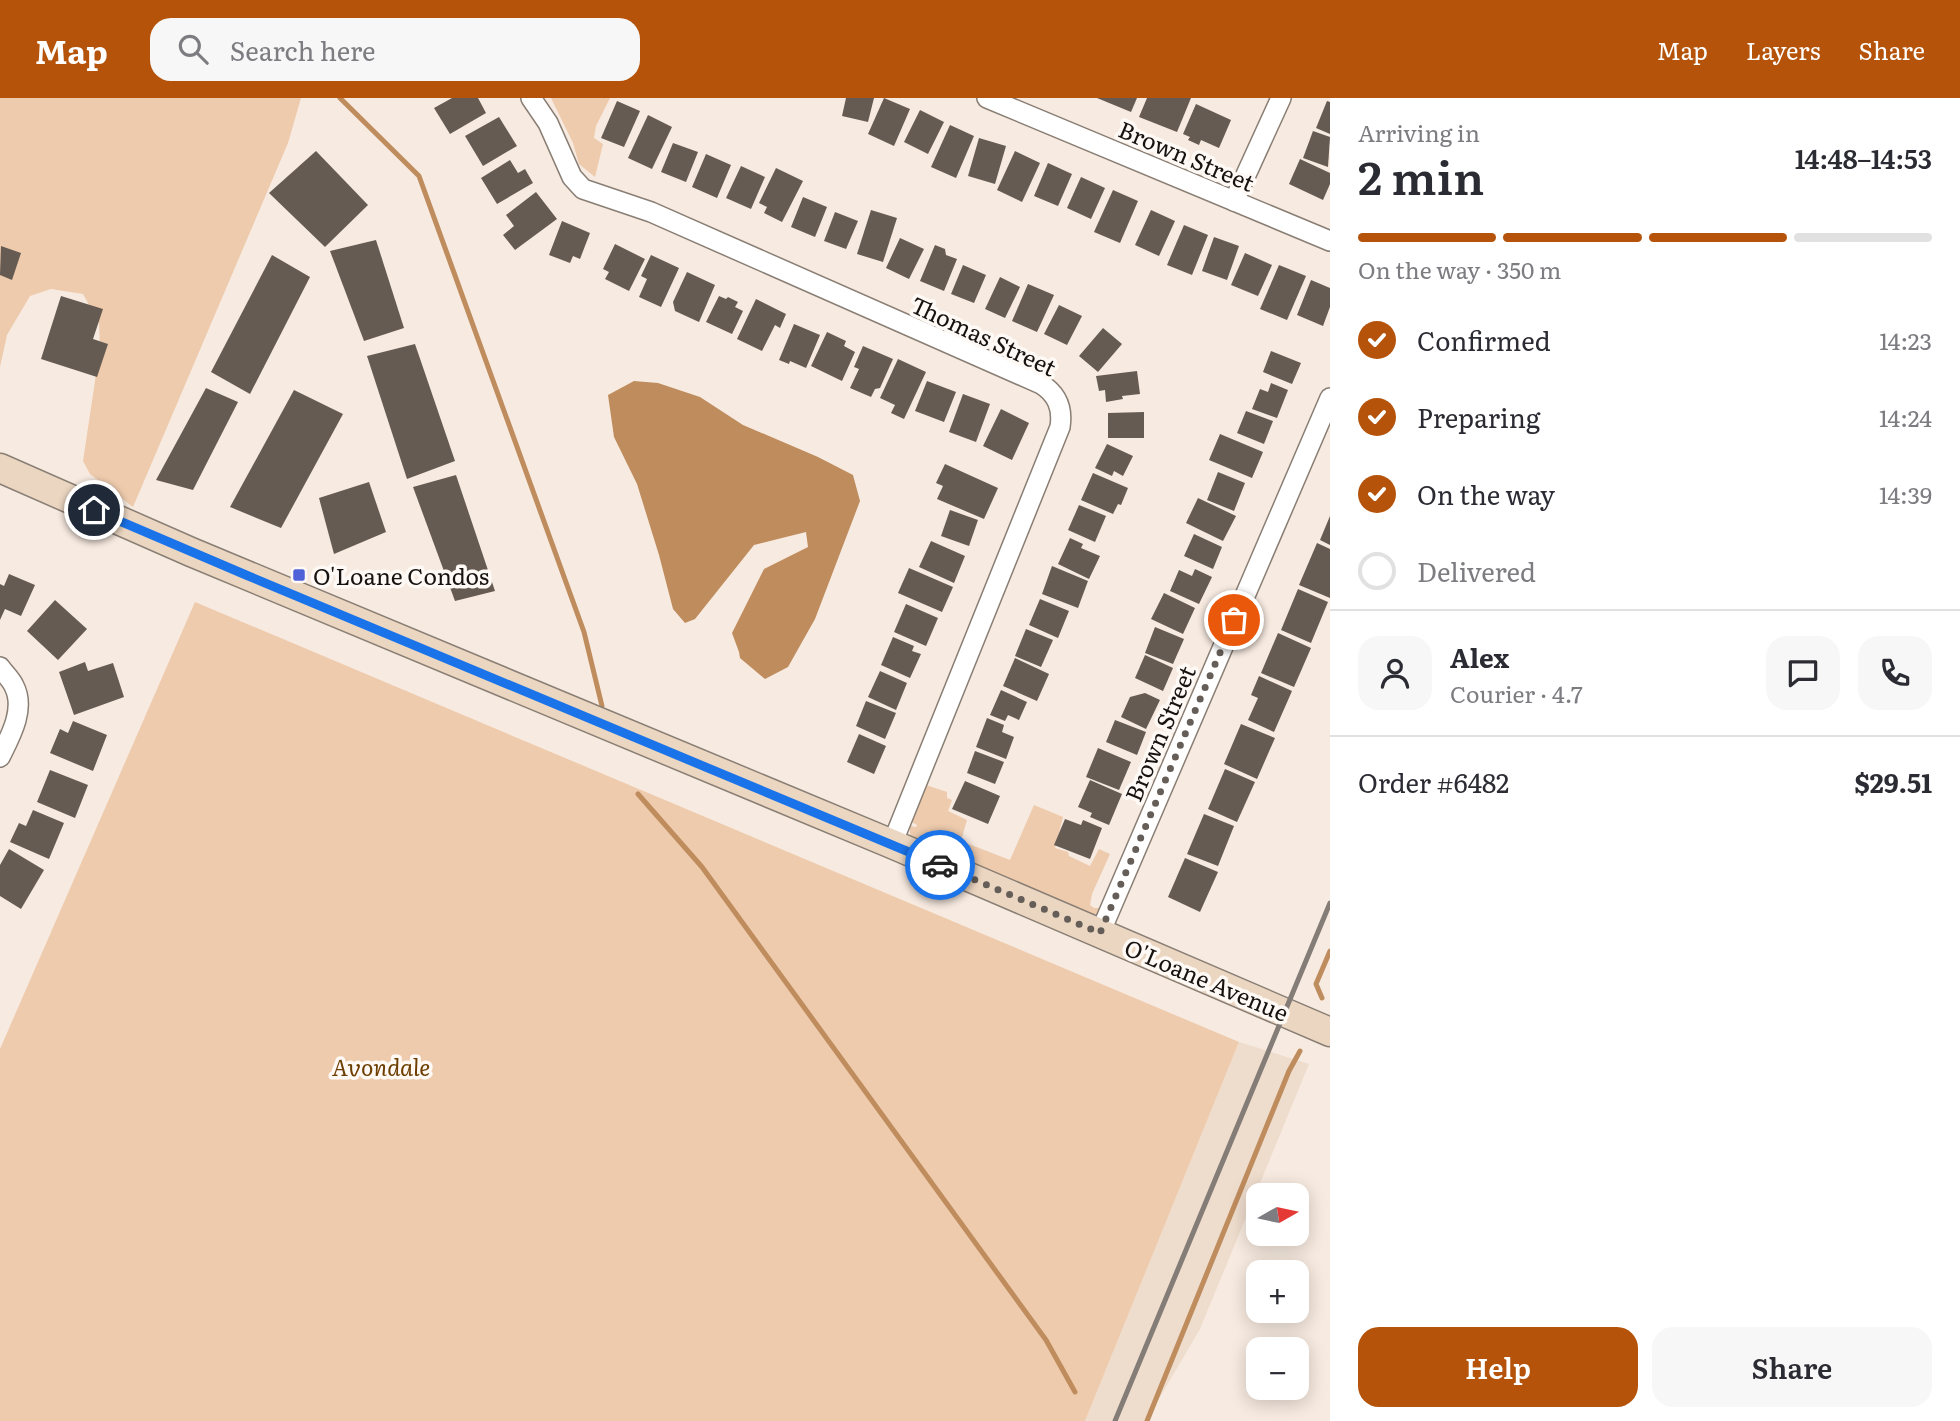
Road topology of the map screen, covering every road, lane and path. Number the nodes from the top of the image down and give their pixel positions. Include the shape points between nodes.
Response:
1 (531, 98) edge
2 (987, 98) edge
3 (1280, 98) edge
4 (1234, 201) junction
5 (1330, 241) edge
6 (1330, 398) edge
7 (0, 468) edge
8 (0, 667) edge
9 (0, 757) edge
10 (891, 844) junction
11 (1100, 933) junction
12 (1330, 1031) edge

1 - 10 street, Thomas Street via 548,123 572,177 583,189 651,212 1041,384 1058,402 1059,426
2 - 4 street, Brown Street
3 - 4 street
4 - 5 street, Brown Street
6 - 11 street, Brown Street
7 - 10 street, O'Loane Avenue
8 - 9 street via 15,686 18,703 15,725
10 - 11 street, O'Loane Avenue
11 - 12 street, O'Loane Avenue

